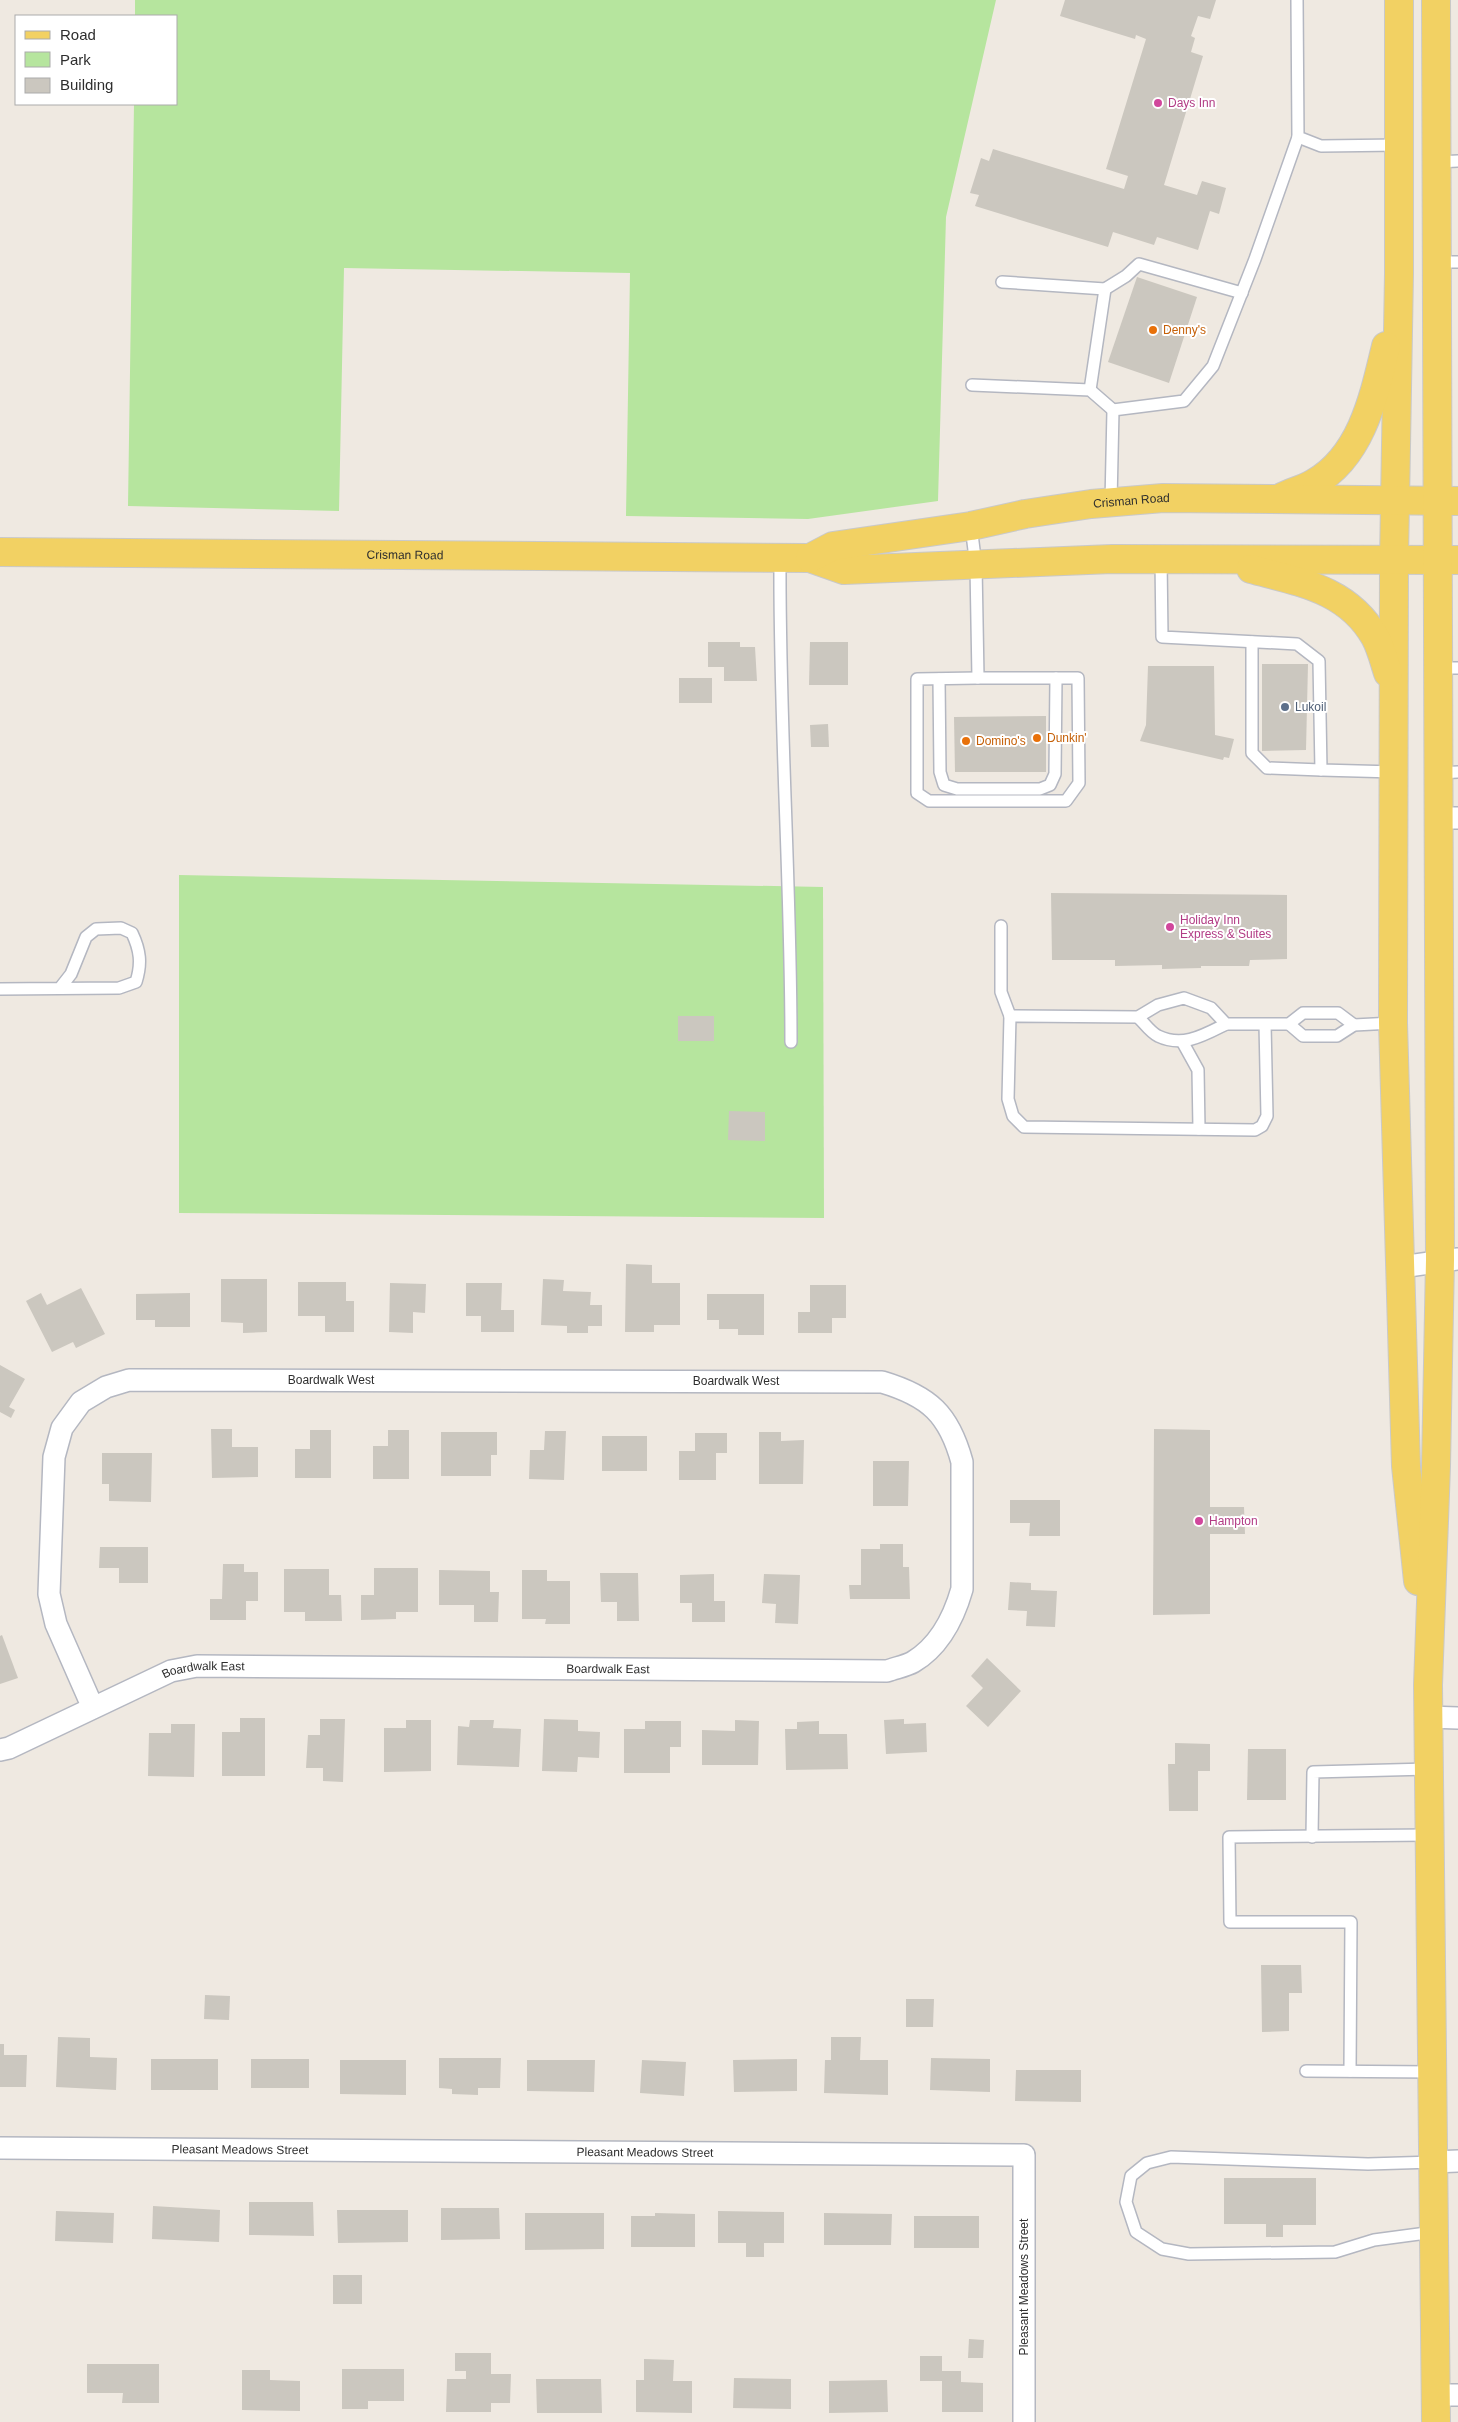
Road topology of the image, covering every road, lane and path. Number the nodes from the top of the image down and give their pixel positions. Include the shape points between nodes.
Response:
1 (1298, 0) edge
2 (1399, 0) edge
3 (1436, 0) edge
4 (1298, 137) junction
5 (1399, 145) junction
6 (1447, 161) edge
7 (1447, 262) edge
8 (1399, 274) junction
9 (1002, 282) dead end
10 (1105, 288) junction
11 (1242, 293) junction
12 (1437, 330) junction
13 (972, 385) dead end
14 (1090, 390) junction
15 (1458, 404) edge
16 (1113, 410) junction
17 (1275, 500) junction
18 (1448, 501) edge
19 (1111, 502) junction
20 (1395, 502) junction
21 (970, 526) junction
22 (0, 552) edge
23 (780, 558) junction
24 (810, 558) junction
25 (1161, 559) junction
26 (1218, 560) junction
27 (1394, 560) junction
28 (1448, 560) edge
29 (976, 566) junction
30 (1458, 624) edge
31 (1252, 642) junction
32 (1448, 668) edge
33 (978, 678) junction
34 (1056, 678) junction
35 (939, 679) junction
36 (1395, 690) junction
37 (1320, 770) junction
38 (1395, 772) junction
39 (1448, 772) edge
40 (1448, 818) edge
41 (1002, 926) dead end
42 (60, 988) junction
43 (0, 990) edge
44 (1010, 1016) junction
45 (1138, 1017) junction
46 (1393, 1023) junction
47 (1226, 1024) junction
48 (1265, 1024) junction
49 (1290, 1024) junction
50 (1354, 1025) junction
51 (791, 1042) dead end
52 (1183, 1043) junction
53 (1199, 1129) junction
54 (1449, 1259) edge
55 (1401, 1267) junction
56 (908, 1390) joint
57 (1428, 1685) junction
58 (93, 1708) junction
59 (1428, 1717) junction
60 (1458, 1718) edge
61 (3, 1751) edge
62 (1428, 1769) junction
63 (1430, 1835) junction
64 (1312, 1837) junction
65 (1306, 2071) dead end
66 (1350, 2071) junction
67 (1432, 2072) junction
68 (0, 2148) edge
69 (1446, 2162) edge
70 (1434, 2232) junction
71 (1446, 2395) edge
72 (1024, 2422) edge
73 (1436, 2422) edge

1 - 4 lane
2 - 5 main road
3 - 6 main road
4 - 5 lane via 1321,146
4 - 11 lane
5 - 8 main road
6 - 7 main road
7 - 12 main road
8 - 17 main road via 1391,327 1364,426 1344,458 1315,482
8 - 20 main road
9 - 10 lane
10 - 11 lane via 1139,264
10 - 14 lane
11 - 16 lane via 1214,366 1184,401
12 - 15 main road
12 - 18 main road
13 - 14 lane
14 - 16 lane
16 - 19 lane
17 - 19 main road, Crisman Road via 1163,498
17 - 20 main road, Crisman Road
18 - 20 main road, Crisman Road
18 - 28 main road
19 - 21 main road, Crisman Road via 1025,514
20 - 27 main road
21 - 24 main road, Crisman Road via 832,546
21 - 29 lane
22 - 23 main road, Crisman Road
23 - 24 main road, Crisman Road
23 - 51 lane via 780,698
24 - 29 main road, Crisman Road via 844,570
25 - 26 main road, Crisman Road
25 - 29 main road, Crisman Road
25 - 31 lane via 1162,637
26 - 27 main road, Crisman Road
26 - 36 main road via 1324,589 1352,608 1375,637
27 - 28 main road, Crisman Road
27 - 36 main road
28 - 32 main road
29 - 33 lane
30 - 32 main road
31 - 37 lane via 1297,644 1319,661
31 - 37 lane via 1252,754 1267,768
32 - 39 main road
33 - 34 lane
33 - 35 lane
34 - 35 lane via 1055,774 1050,785 1040,789 957,789 944,785 940,772
34 - 35 lane via 1078,678 1079,783 1066,800 929,801 917,794 917,679
36 - 38 main road
37 - 38 lane
38 - 46 main road
39 - 40 main road
40 - 54 main road
41 - 44 lane via 1001,992
42 - 42 lane via 119,988 136,982 141,967 139,948 132,933 122,928 96,929 86,937 72,974
42 - 43 lane
44 - 45 lane
44 - 53 lane via 1008,1099 1013,1116 1024,1127
45 - 47 lane via 1158,1005 1184,998 1211,1008
45 - 52 lane via 1158,1036
46 - 50 lane
46 - 55 main road
47 - 48 lane
47 - 52 lane
48 - 49 lane
48 - 53 lane via 1267,1116 1262,1126 1255,1130
49 - 50 lane via 1303,1036 1337,1036
49 - 50 lane via 1303,1013 1338,1013
52 - 53 lane via 1198,1070
54 - 55 street
54 - 57 main road via 1436,1466
55 - 57 main road via 1406,1466
56 - 58 street, Boardwalk East via 930,1404 945,1420 962,1462 962,1589 948,1626 913,1662 887,1671 197,1666 171,1671
56 - 58 street, Boardwalk West via 882,1382 841,1381 129,1380 106,1387 81,1402 62,1428 54,1457 49,1594 56,1624
57 - 59 main road
58 - 61 street, Boardwalk East
59 - 60 street
59 - 62 main road
62 - 63 main road
62 - 64 lane via 1313,1772
63 - 64 lane
63 - 67 main road
64 - 66 lane via 1229,1838 1230,1922 1351,1922
65 - 66 lane
66 - 67 lane
67 - 69 main road
68 - 72 street, Pleasant Meadows Street via 1024,2155
69 - 70 main road
69 - 70 lane via 1368,2164 1171,2157 1147,2163 1131,2176 1126,2202 1136,2232 1162,2249 1189,2254 1335,2252 1374,2240
70 - 71 main road
71 - 73 main road

